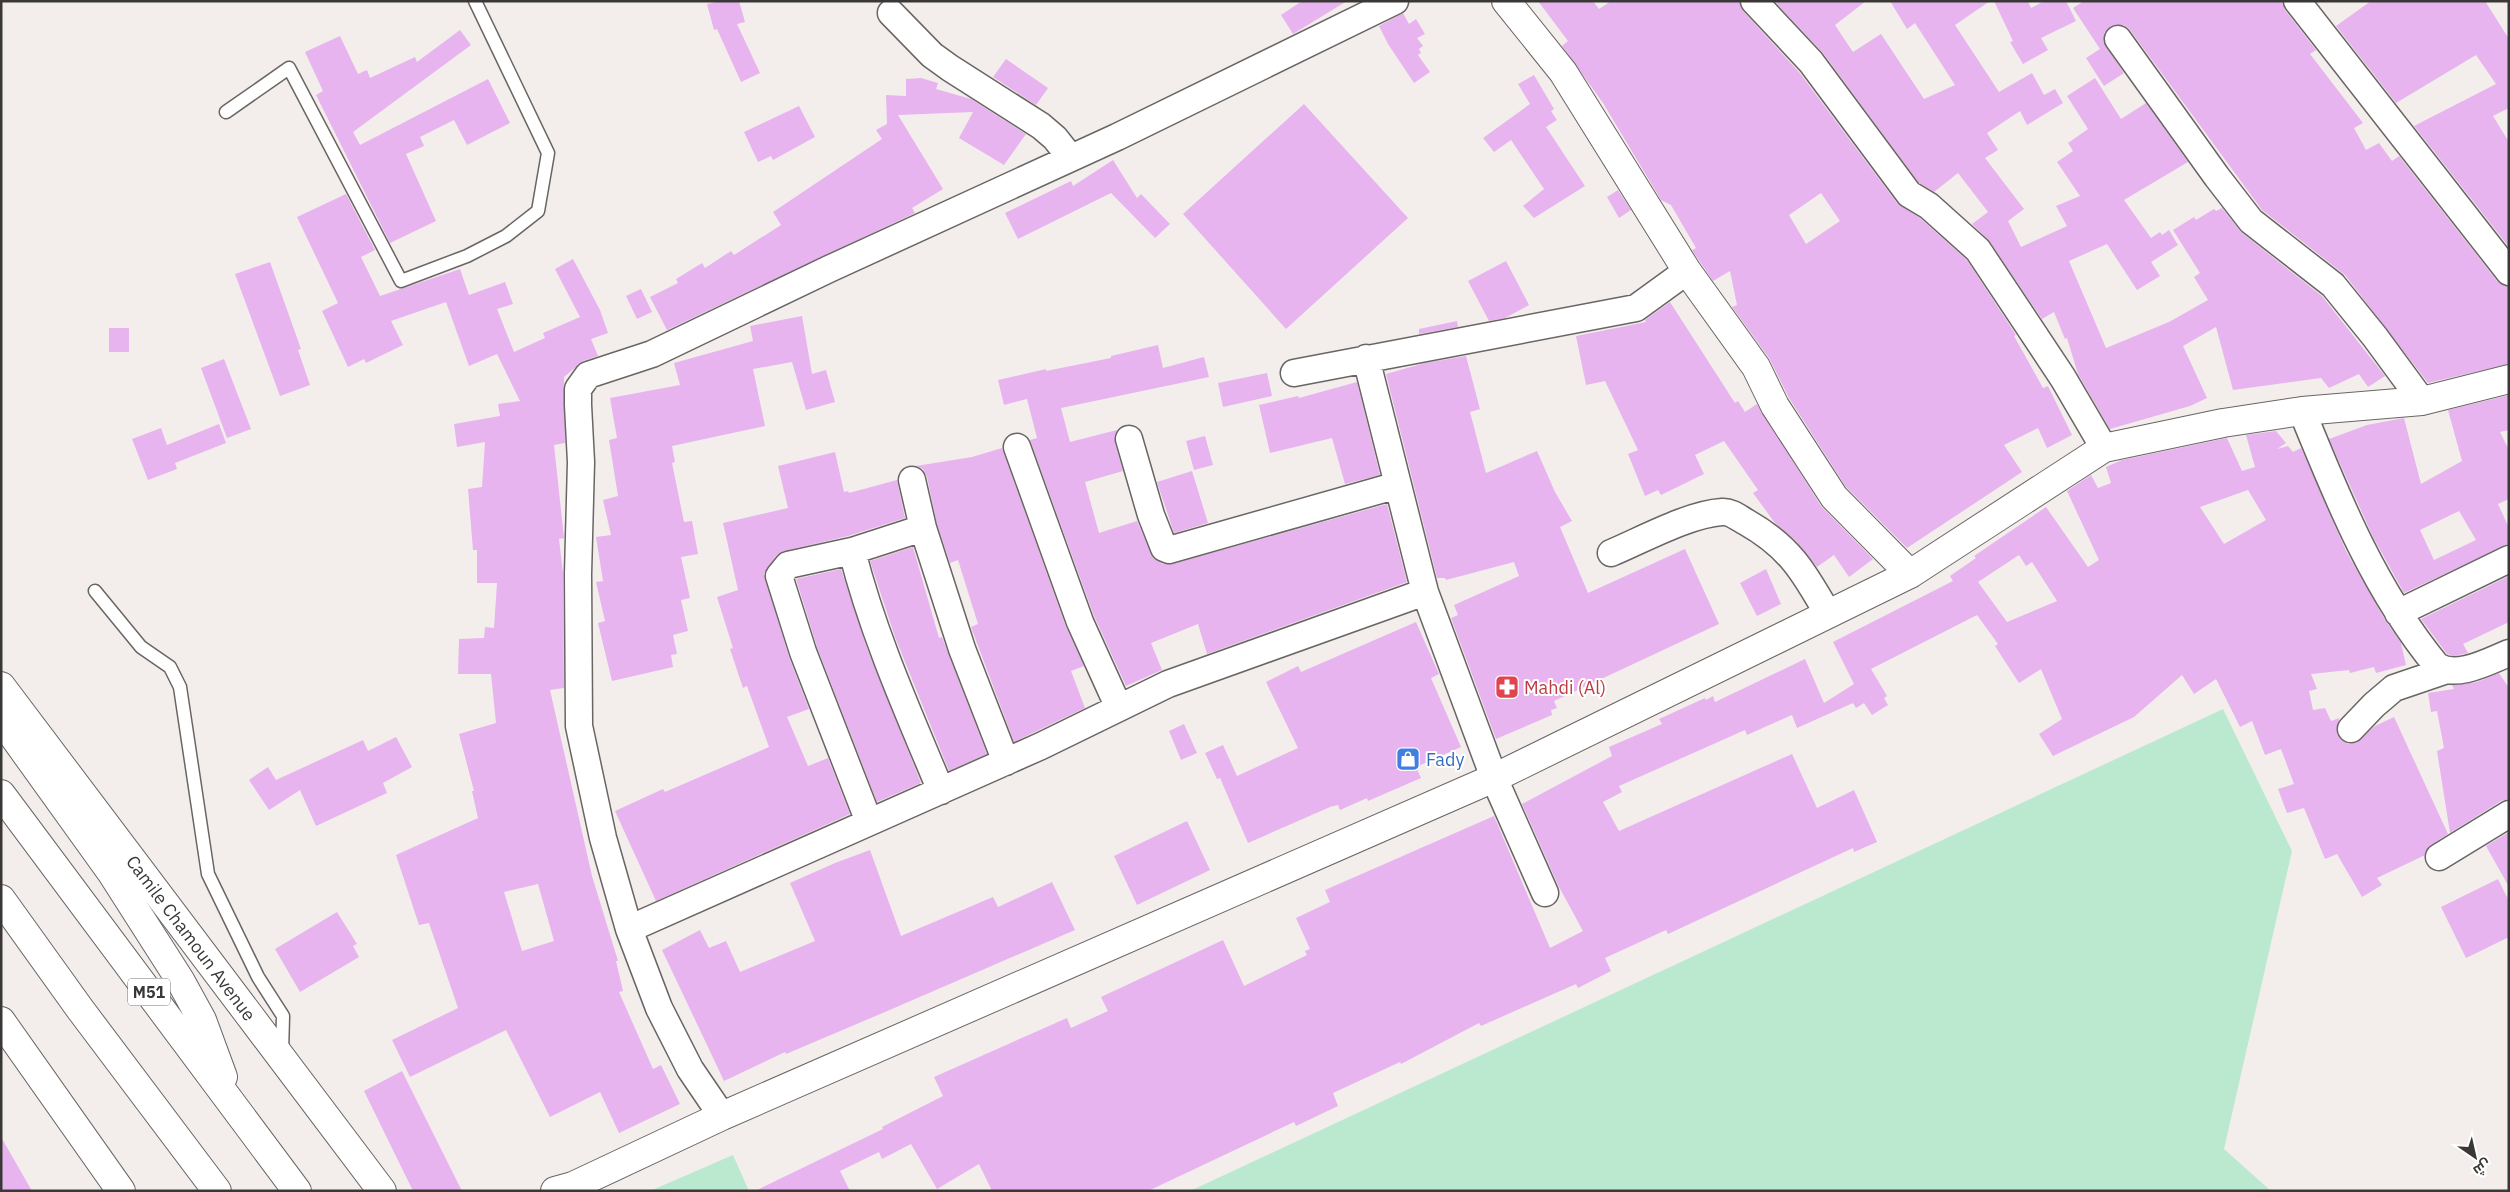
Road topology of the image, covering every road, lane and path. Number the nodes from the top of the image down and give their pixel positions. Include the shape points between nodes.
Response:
1 (476, 1) edge
2 (1395, 1) edge
3 (1506, 1) edge
4 (1754, 1) edge
5 (2300, 2) edge
6 (891, 13) dead end
7 (2118, 39) dead end
8 (226, 112) dead end
9 (1070, 157) junction
10 (1687, 271) junction
11 (2509, 272) edge
12 (1366, 358) junction
13 (1294, 373) dead end
14 (2509, 379) edge
15 (2422, 401) junction
16 (2302, 412) junction
17 (1129, 439) dead end
18 (1017, 447) dead end
19 (2104, 448) junction
20 (912, 480) dead end
21 (1398, 485) junction
22 (923, 528) junction
23 (852, 551) junction
24 (1611, 553) dead end
25 (2509, 559) edge
26 (1910, 574) junction
27 (95, 591) dead end
28 (1425, 592) junction
29 (2398, 613) junction
30 (1828, 614) junction
31 (2509, 653) edge
32 (2444, 670) junction
33 (1, 686) edge
34 (1119, 708) junction
35 (1, 718) edge
36 (2351, 730) dead end
37 (1006, 762) junction
38 (1494, 778) junction
39 (941, 790) junction
40 (1, 794) edge
41 (2509, 814) edge
42 (869, 822) junction
43 (2439, 857) dead end
44 (1545, 893) dead end
45 (1, 899) edge
46 (629, 929) junction
47 (1, 1021) edge
48 (281, 1058) junction
49 (231, 1100) junction
50 (722, 1116) junction
51 (578, 1187) edge
52 (121, 1191) edge
53 (217, 1191) edge
54 (297, 1191) edge
55 (382, 1191) edge

1 - 8 lane via 548,154 538,211 506,236 467,256 401,281 289,68
2 - 9 street
3 - 10 main road via 1563,72
4 - 19 street via 1811,62 1909,194 1929,206 1978,250 2063,378
5 - 11 street
6 - 9 street via 932,55 1041,126
7 - 15 street via 2251,221 2333,285
9 - 46 street via 652,354 598,370 588,375 578,388 581,462 579,726 603,838
10 - 12 street via 1636,308
10 - 26 main road via 1756,367 1775,406 1834,497
12 - 13 street
12 - 21 street
14 - 15 main road
15 - 16 main road
16 - 19 main road via 2223,423
16 - 29 street via 2343,512
17 - 21 street via 1151,515 1164,548 1169,550
18 - 34 street via 1080,622
19 - 26 main road
20 - 22 street
21 - 28 street
22 - 23 street
22 - 37 street via 962,649
23 - 39 street via 858,578 898,688
23 - 42 street via 788,565 779,576 803,652
24 - 30 street via 1688,521 1724,512 1754,526 1782,546 1802,570
25 - 29 street
26 - 30 main road
27 - 48 lane via 141,648 170,667 180,687 208,874 258,976 283,1016
28 - 34 street via 1168,684
28 - 38 street
29 - 32 street via 2433,661
30 - 38 main road
31 - 32 street via 2465,668
32 - 36 street via 2394,688
33 - 48 main road, Camile Chamoun Avenue
34 - 37 street
35 - 49 main road via 111,872 180,980 202,1020
37 - 39 street
38 - 44 street
38 - 50 main road
39 - 42 street
40 - 49 main road, M51
41 - 43 street
42 - 46 street
45 - 53 main road
46 - 50 street via 659,1008 690,1069
47 - 52 main road
48 - 55 main road, Camile Chamoun Avenue
49 - 54 main road, M51
50 - 51 main road

